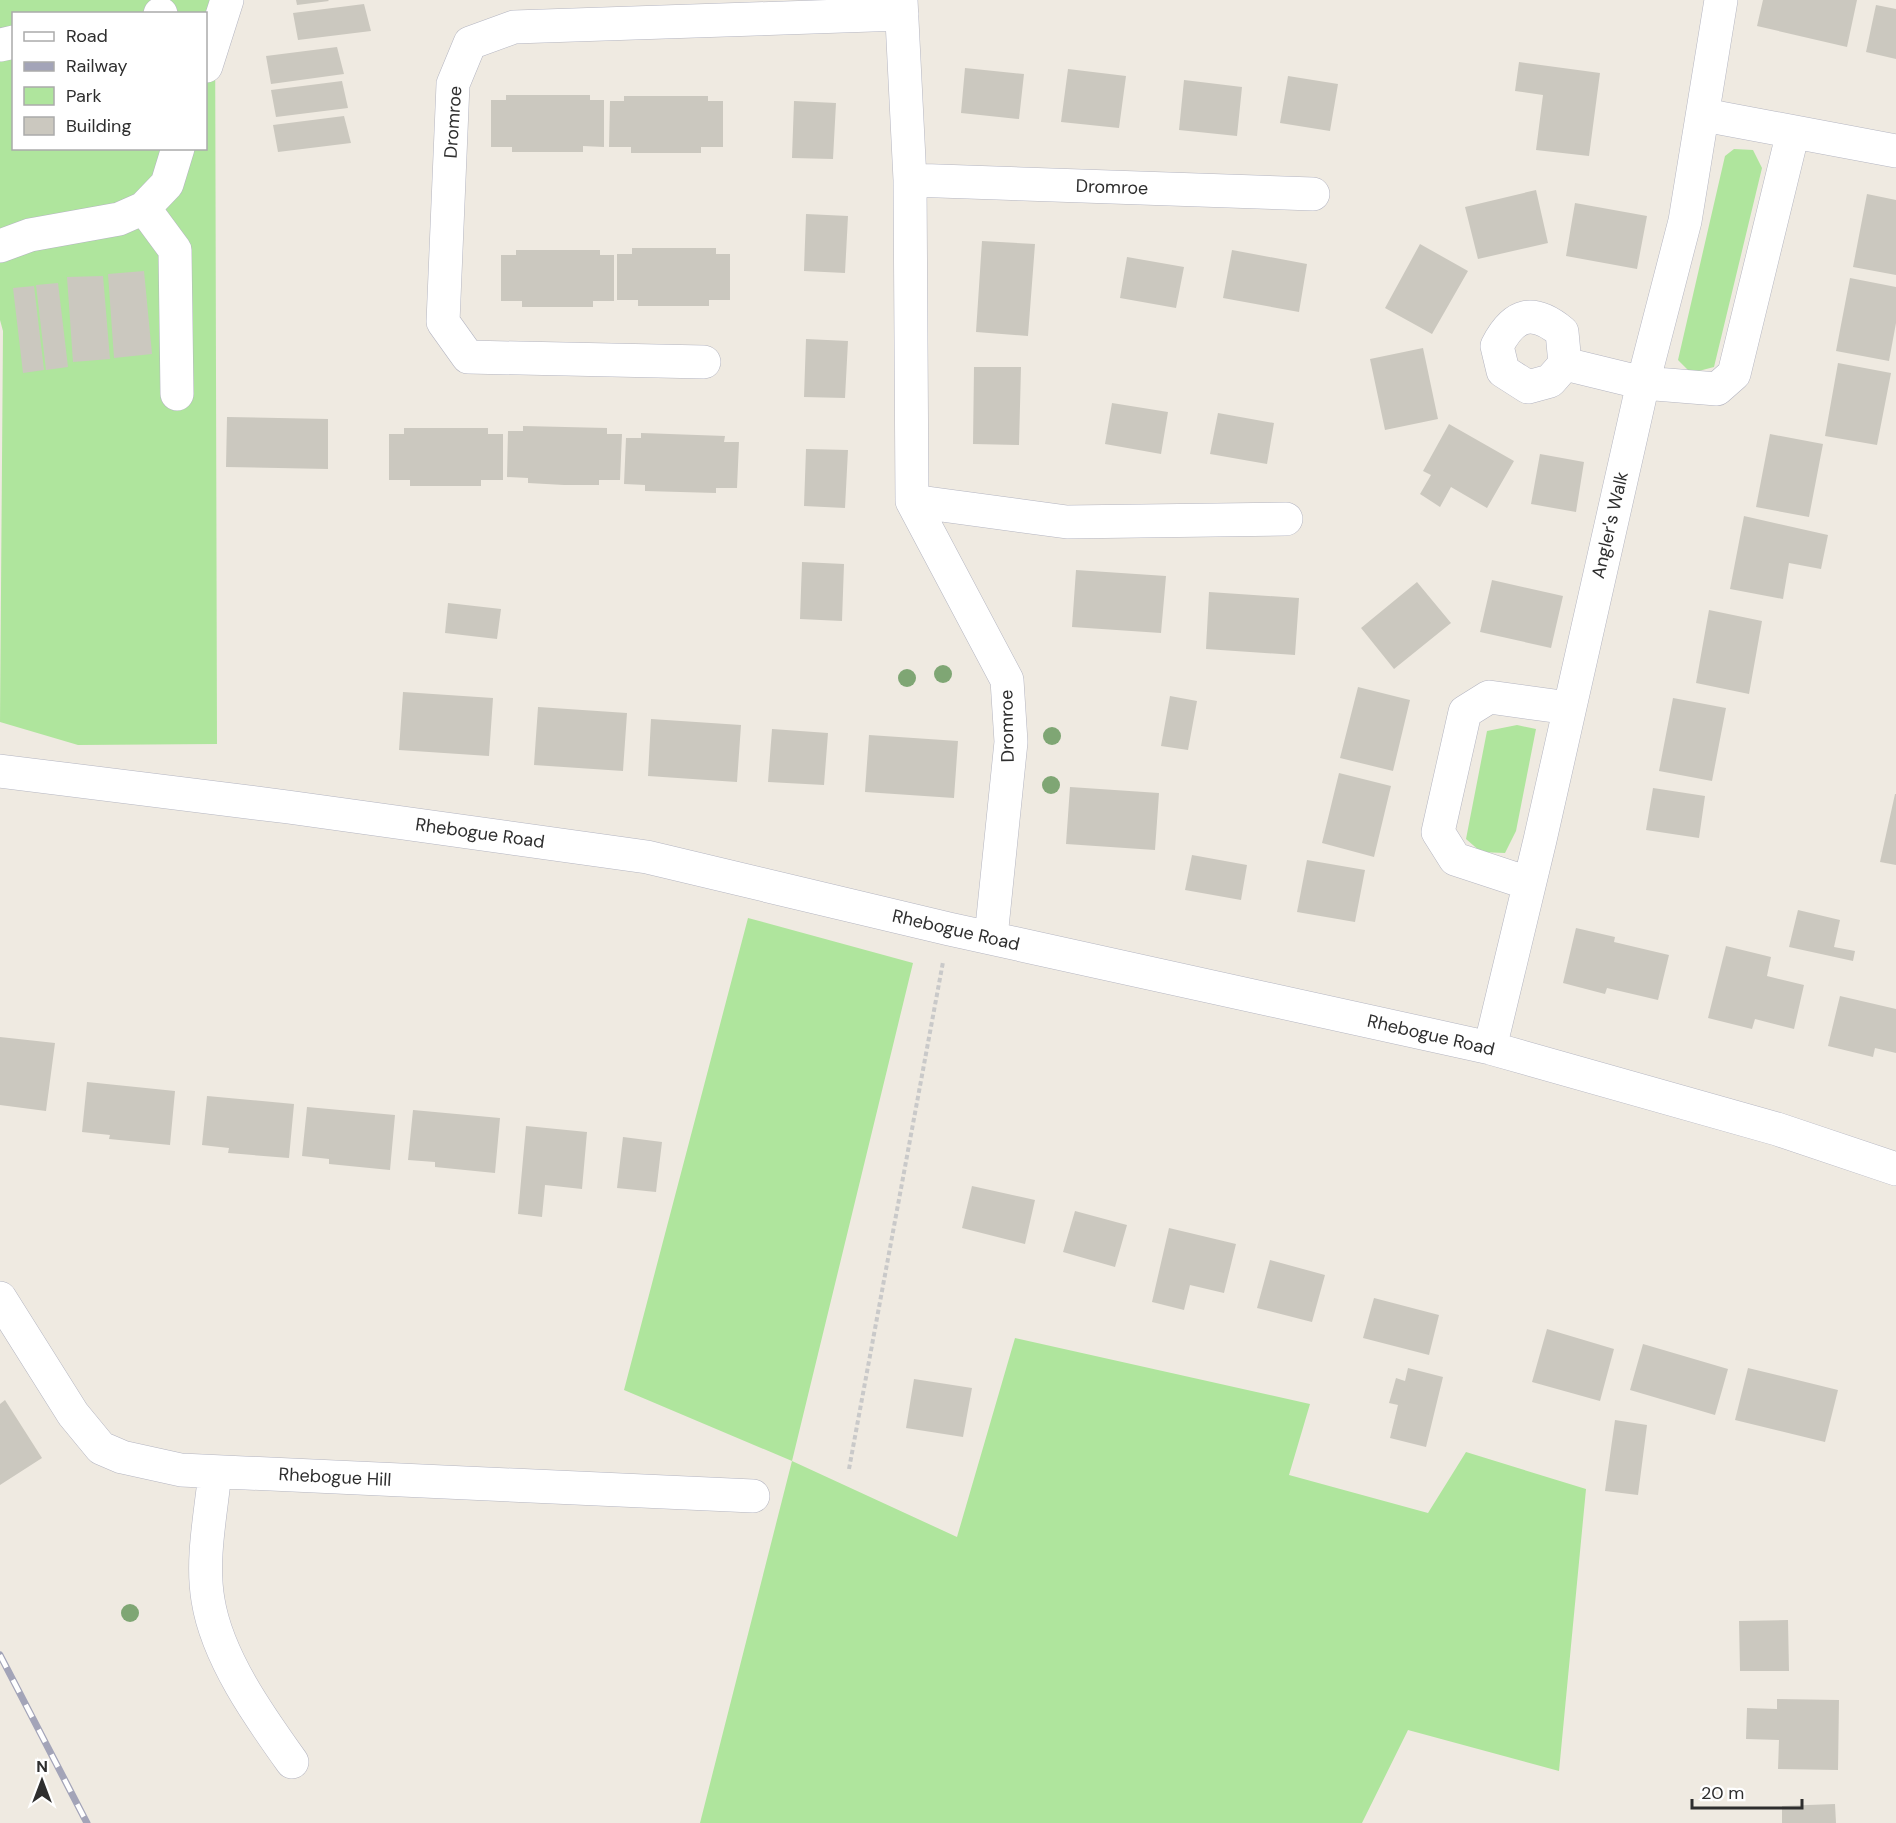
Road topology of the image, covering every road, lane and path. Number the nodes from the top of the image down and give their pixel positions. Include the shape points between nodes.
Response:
1 (227, 0) edge
2 (1721, 0) edge
3 (902, 7) edge
4 (211, 29) edge
5 (207, 59) edge
6 (1704, 115) junction
7 (1793, 132) junction
8 (177, 150) edge
9 (1896, 151) edge
10 (910, 180) junction
11 (1313, 194) dead end
12 (144, 208) junction
13 (0, 246) edge
14 (704, 362) dead end
15 (1565, 364) dead end
16 (1643, 382) junction
17 (177, 394) dead end
18 (912, 501) junction
19 (1286, 519) dead end
20 (1569, 708) junction
21 (0, 771) edge
22 (1528, 883) junction
23 (949, 929) junction
24 (990, 938) junction
25 (1490, 1048) junction
26 (1896, 1169) edge
27 (0, 1298) edge
28 (849, 1469) dead end
29 (215, 1472) junction
30 (753, 1496) dead end
31 (292, 1762) dead end

1 - 4 street
2 - 6 street, Angler's Walk
3 - 10 street, Dromroe
3 - 14 street, Dromroe via 514,27 470,43 453,84 443,322 468,357
4 - 5 street
6 - 7 street
6 - 16 street, Angler's Walk via 1685,221
7 - 9 street
7 - 16 street via 1734,374 1717,389
8 - 12 street via 167,184
10 - 11 street, Dromroe
10 - 18 street, Dromroe
12 - 13 street via 119,219 30,235
12 - 17 street via 175,250
15 - 16 street
16 - 20 street, Angler's Walk
18 - 19 street via 1067,522
18 - 24 street, Dromroe via 1007,680 1011,742
20 - 22 street, Angler's Walk
20 - 22 street via 1489,697 1465,712 1438,832 1455,859
21 - 23 street, Rhebogue Road via 647,857
22 - 25 street, Angler's Walk
23 - 24 street, Rhebogue Road
23 - 28 path
24 - 25 street, Rhebogue Road
25 - 26 street, Rhebogue Road via 1777,1129
27 - 29 street, Rhebogue Hill via 73,1414 101,1448 122,1457 181,1470
29 - 30 street, Rhebogue Hill
29 - 31 street via 207,1546 208,1600 223,1648 257,1713

